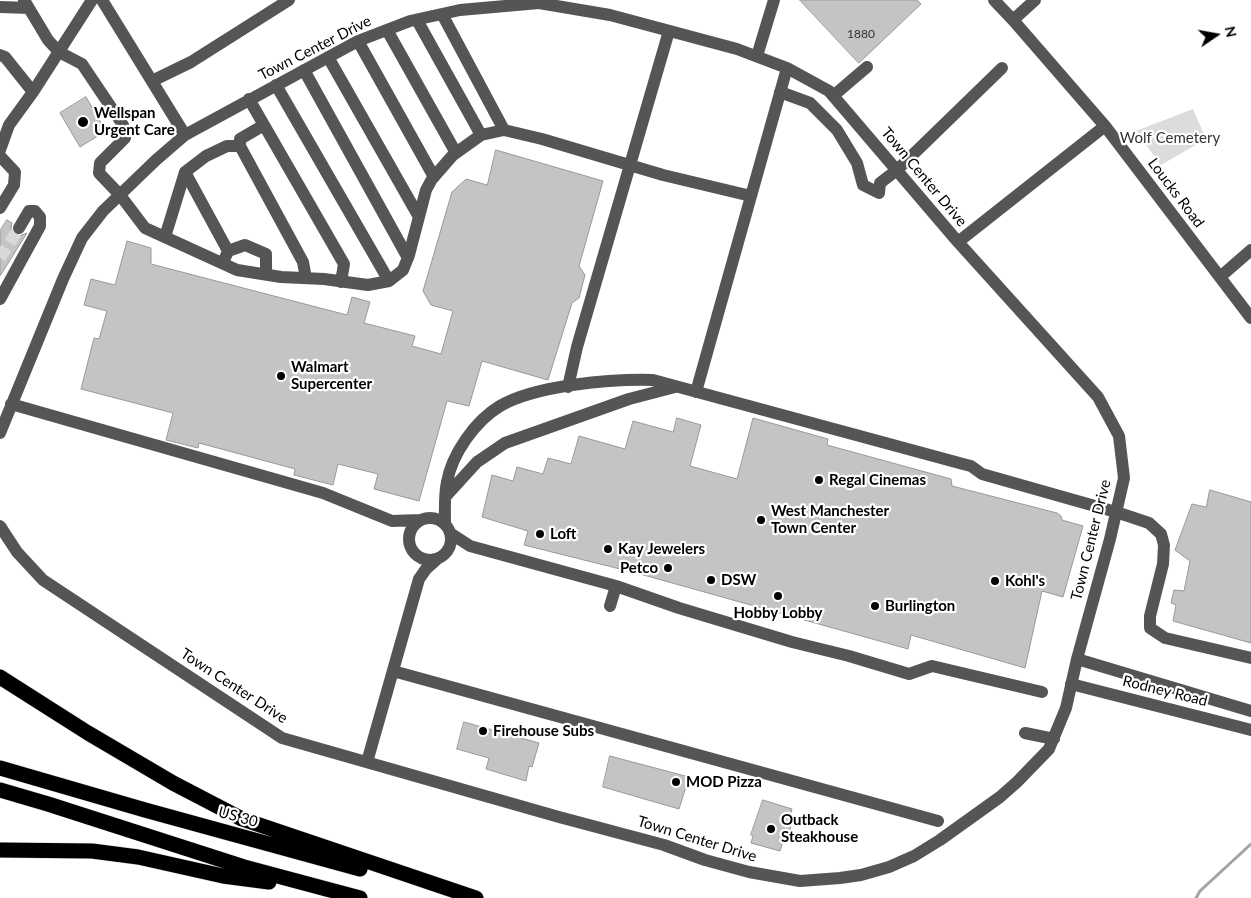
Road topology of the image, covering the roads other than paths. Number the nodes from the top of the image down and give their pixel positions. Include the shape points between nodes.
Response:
1 (92, 0) edge
2 (102, 0) edge
3 (289, 0) edge
4 (774, 0) edge
5 (994, 0) edge
6 (1035, 0) edge
7 (27, 4) edge
8 (454, 5) edge
9 (0, 7) edge
10 (442, 14) junction
11 (416, 20) junction
12 (1014, 20) junction
13 (387, 30) junction
14 (669, 31) junction
15 (358, 41) junction
16 (59, 52) junction
17 (0, 55) edge
18 (757, 56) junction
19 (328, 57) junction
20 (867, 67) dead end
21 (787, 68) junction
22 (1002, 68) dead end
23 (304, 70) junction
24 (152, 81) junction
25 (276, 85) junction
26 (33, 92) junction
27 (780, 92) junction
28 (833, 96) junction
29 (249, 100) junction
30 (4, 123) edge
31 (264, 125) junction
32 (1105, 126) junction
33 (504, 130) junction
34 (185, 135) junction
35 (480, 135) junction
36 (240, 146) junction
37 (0, 150) edge
38 (456, 154) junction
39 (0, 156) edge
40 (630, 166) junction
41 (897, 170) junction
42 (185, 172) junction
43 (434, 177) junction
44 (120, 195) junction
45 (751, 196) junction
46 (0, 208) edge
47 (419, 217) junction
48 (19, 228) tunnel mouth
49 (165, 237) junction
50 (958, 242) junction
51 (1251, 250) edge
52 (228, 251) junction
53 (408, 258) junction
54 (223, 264) junction
55 (266, 274) junction
56 (1220, 277) junction
57 (306, 278) junction
58 (390, 281) junction
59 (341, 282) junction
60 (0, 299) edge
61 (1251, 318) edge
62 (610, 382) junction
63 (568, 387) junction
64 (675, 387) junction
65 (696, 392) junction
66 (11, 404) junction
67 (616, 404) junction
68 (0, 433) edge
69 (456, 459) junction
70 (468, 471) junction
71 (445, 500) junction
72 (1116, 512) junction
73 (424, 519) junction
74 (392, 521) junction
75 (448, 528) junction
76 (1, 529) edge
77 (410, 545) junction
78 (470, 546) junction
79 (440, 557) junction
80 (419, 579) junction
81 (616, 586) junction
82 (610, 606) dead end
83 (1251, 658) edge
84 (1077, 659) junction
85 (393, 671) junction
86 (0, 677) edge
87 (1071, 684) junction
88 (1042, 692) dead end
89 (1251, 711) edge
90 (1251, 730) edge
91 (1025, 733) dead end
92 (1054, 739) junction
93 (368, 762) junction
94 (0, 768) edge
95 (0, 790) edge
96 (938, 821) dead end
97 (0, 850) edge
98 (335, 892) junction
99 (360, 898) edge
100 (468, 898) edge
101 (476, 898) edge

1 - 16 street
2 - 24 street
3 - 24 street via 191,62
4 - 18 street
5 - 12 street, Loucks Road
6 - 12 street
7 - 9 street
7 - 16 street
8 - 10 street, Town Center Drive
8 - 14 street, Town Center Drive via 538,3 610,15
10 - 11 street, Town Center Drive
10 - 33 street
11 - 13 street, Town Center Drive
11 - 35 street
12 - 32 street, Loucks Road
13 - 15 street, Town Center Drive
13 - 38 street
14 - 18 street, Town Center Drive
14 - 40 street
15 - 19 street, Town Center Drive
15 - 43 street
16 - 26 street
16 - 44 street via 82,64 123,125 125,138 100,163 99,172
17 - 26 street
18 - 21 street, Town Center Drive
19 - 23 street, Town Center Drive
19 - 47 street
20 - 28 street
21 - 27 street
21 - 28 street, Town Center Drive
22 - 41 street
23 - 25 street, Town Center Drive
23 - 53 street
24 - 34 street
25 - 29 street, Town Center Drive
25 - 58 street
26 - 30 street
27 - 41 street via 810,103 837,130 857,163 863,185 878,193 880,183
27 - 45 street
28 - 41 street, Town Center Drive
29 - 31 street
29 - 34 street, Town Center Drive
30 - 37 street
31 - 36 street via 240,139
31 - 59 street via 344,264
32 - 50 street
32 - 56 street, Loucks Road
33 - 35 street
33 - 40 street
34 - 44 street, Town Center Drive
35 - 38 street
36 - 42 street via 228,146 206,156
36 - 57 street via 304,262
38 - 43 street
39 - 46 street via 15,172 14,185
40 - 45 street
40 - 63 street
41 - 50 street, Town Center Drive
42 - 49 street
42 - 52 street
43 - 47 street via 426,190
44 - 49 street via 145,228
44 - 66 street, Town Center Drive via 82,238
45 - 65 street
47 - 53 street
48 - 60 street via 29,211 35,211 40,217 40,226
49 - 54 street
50 - 72 street, Town Center Drive via 1098,397 1119,436 1124,478
51 - 56 street
52 - 54 street
52 - 55 street via 245,245 266,254
53 - 58 street via 403,270
54 - 55 street via 237,270
55 - 57 street
56 - 61 street, Loucks Road
57 - 59 street
58 - 59 street via 368,286
62 - 63 street
62 - 64 street via 653,380
62 - 67 street
63 - 69 street via 521,397 499,407 471,431
64 - 65 street
64 - 67 street
65 - 72 street via 971,466 982,474
66 - 68 street, Town Center Drive
66 - 74 street via 323,493
67 - 70 street via 505,443
69 - 70 street
69 - 71 street via 447,482
70 - 71 street
71 - 73 street
71 - 75 street
72 - 83 street via 1149,523 1161,534 1163,564 1150,628 1165,638
72 - 84 street, Town Center Drive
73 - 74 street
73 - 75 street via 436,518
73 - 77 street via 412,528
74 - 77 street
75 - 78 street
75 - 79 street via 451,544
76 - 93 street, Town Center Drive via 42,580 282,738
77 - 79 street via 424,560
77 - 80 street
78 - 79 street
78 - 81 street
79 - 80 street
80 - 85 street
81 - 82 street
81 - 88 street via 679,608 909,674 932,666
84 - 87 street, Town Center Drive
84 - 89 street, Rodney Road
85 - 93 street
85 - 96 street
86 - 101 highway via 173,783 242,819
87 - 90 street, Rodney Road
87 - 92 street, Town Center Drive
91 - 92 street
92 - 93 street, Town Center Drive via 1037,762 1000,796 914,856 861,875 800,880 732,868 664,845
94 - 100 highway, US 30 / US 30
95 - 98 highway via 244,867
97 - 98 highway via 92,851 138,857 223,876
98 - 99 highway

